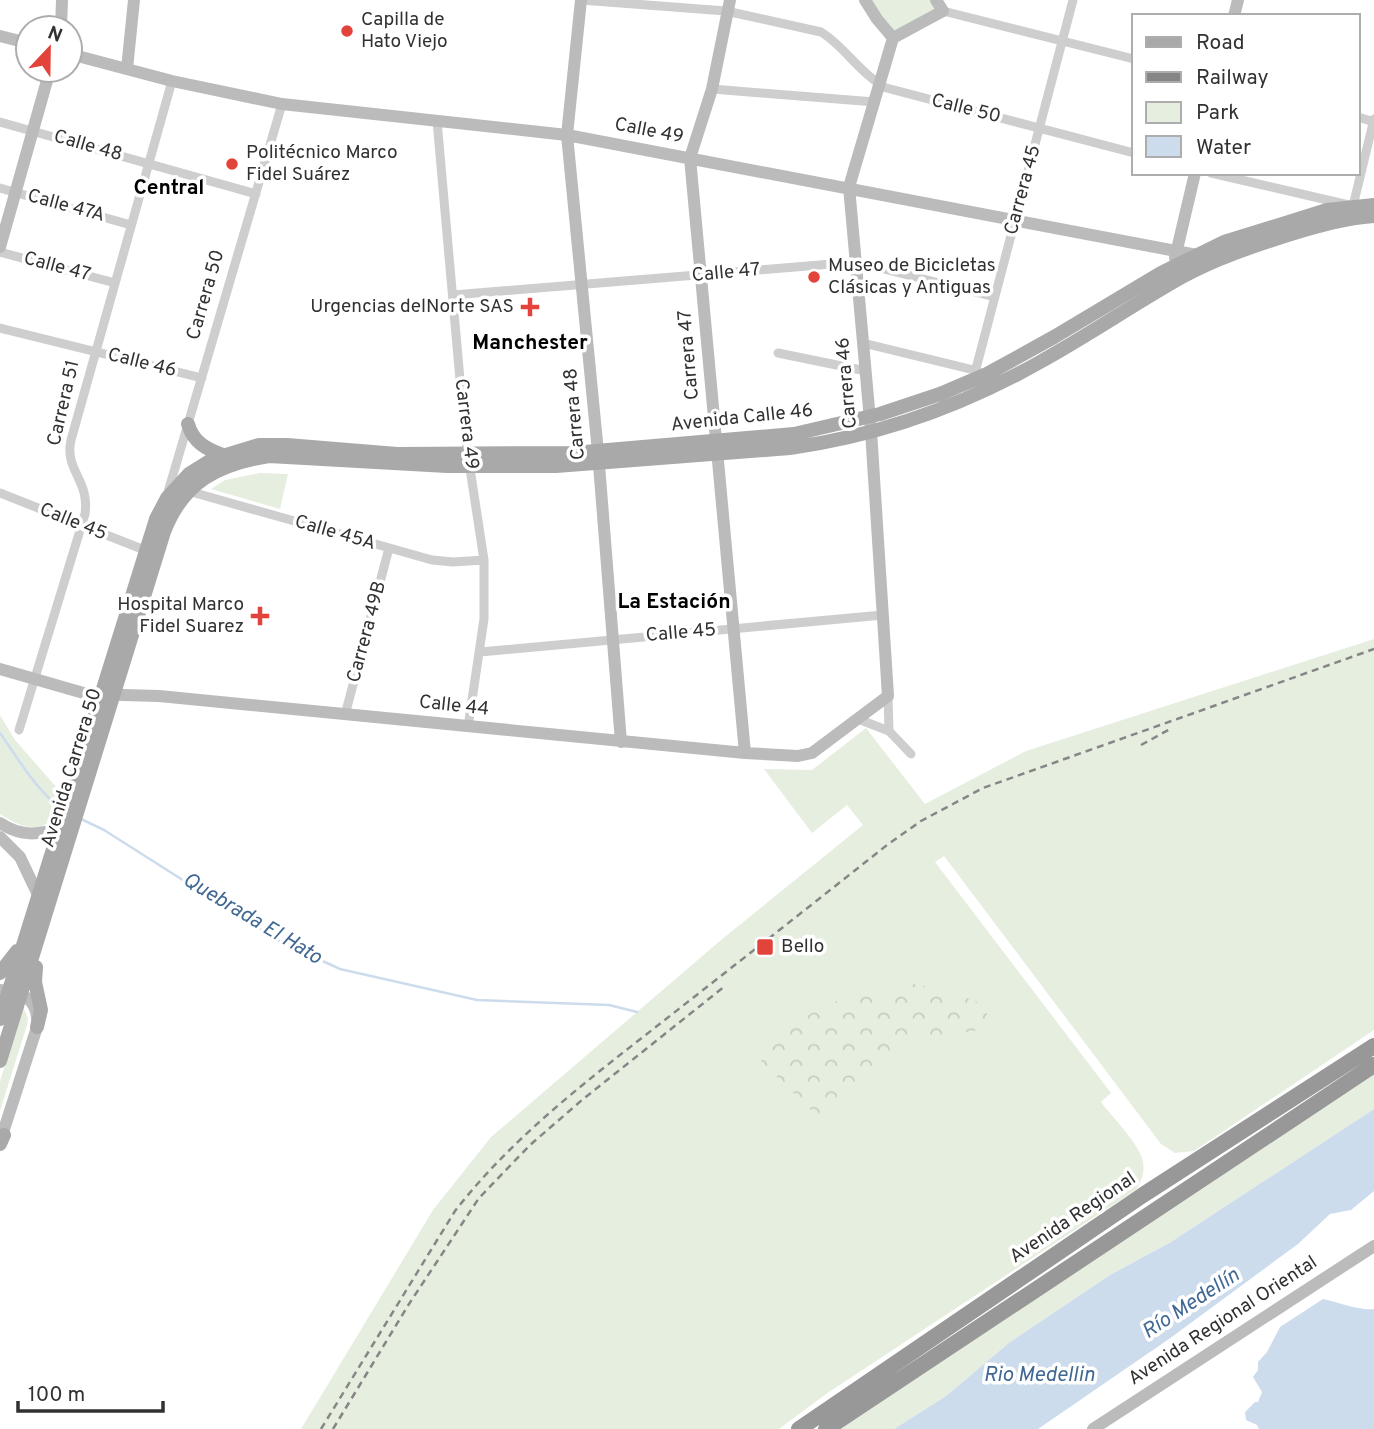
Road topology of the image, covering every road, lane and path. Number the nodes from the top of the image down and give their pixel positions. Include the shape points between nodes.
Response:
1 (134, 0) edge
2 (581, 0) edge
3 (865, 0) edge
4 (1073, 0) edge
5 (940, 5) edge
6 (728, 6) edge
7 (893, 38) junction
8 (1062, 41) junction
9 (84, 58) edge
10 (1132, 58) edge
11 (127, 69) junction
12 (172, 81) junction
13 (47, 84) edge
14 (880, 85) junction
15 (712, 89) junction
16 (875, 102) junction
17 (282, 104) junction
18 (437, 121) junction
19 (1374, 121) edge
20 (0, 122) edge
21 (1039, 128) junction
22 (34, 131) junction
23 (567, 135) junction
24 (1132, 152) edge
25 (690, 158) junction
26 (149, 164) junction
27 (1195, 175) edge
28 (1220, 175) edge
29 (849, 187) junction
30 (0, 188) edge
31 (16, 193) junction
32 (256, 194) junction
33 (1374, 205) edge
34 (1353, 206) junction
35 (1374, 216) edge
36 (1015, 220) junction
37 (131, 225) junction
38 (0, 249) edge
39 (1176, 251) junction
40 (1195, 255) junction
41 (1219, 259) junction
42 (856, 262) junction
43 (1173, 267) junction
44 (701, 275) junction
45 (115, 283) junction
46 (582, 284) junction
47 (1168, 285) junction
48 (453, 295) junction
49 (995, 297) junction
50 (0, 328) edge
51 (863, 343) junction
52 (96, 352) junction
53 (778, 353) dead end
54 (866, 371) junction
55 (979, 375) junction
56 (202, 378) junction
57 (188, 424) junction
58 (871, 424) junction
59 (717, 447) junction
60 (223, 455) junction
61 (598, 458) junction
62 (469, 460) junction
63 (188, 491) junction
64 (0, 493) edge
65 (167, 498) junction
66 (81, 525) junction
67 (389, 548) junction
68 (146, 551) junction
69 (484, 560) junction
70 (883, 615) junction
71 (733, 629) junction
72 (612, 640) junction
73 (480, 652) junction
74 (0, 669) edge
75 (34, 679) junction
76 (108, 694) junction
77 (888, 696) junction
78 (345, 715) junction
79 (858, 719) junction
80 (468, 727) junction
81 (19, 730) dead end
82 (889, 731) junction
83 (621, 742) junction
84 (745, 752) junction
85 (911, 754) dead end
86 (0, 823) edge
87 (66, 826) junction
88 (0, 837) edge
89 (39, 897) junction
90 (34, 933) junction
91 (0, 973) edge
92 (10, 992) edge
93 (0, 1019) edge
94 (37, 1027) junction
95 (1374, 1046) edge
96 (0, 1061) edge
97 (1374, 1065) edge
98 (1, 1140) edge
99 (1374, 1246) edge
100 (799, 1429) edge
101 (826, 1429) edge
102 (1093, 1429) edge

1 - 11 main road
2 - 6 street, Calle 50
2 - 23 main road, Carrera 48
3 - 7 main road
4 - 8 street, Carrera 45
5 - 7 main road
5 - 8 street
6 - 14 street, Calle 50 via 821,32
6 - 15 main road, Carrera 47
7 - 14 main road, Carrera 46
8 - 10 street
8 - 21 street, Carrera 45
9 - 11 main road, Calle 49
11 - 12 main road, Calle 49
12 - 17 main road, Calle 49
12 - 26 street, Carrera 51
13 - 22 main road
14 - 16 main road, Carrera 46
14 - 21 street, Calle 50
15 - 16 street
15 - 25 main road, Carrera 47
16 - 29 main road, Carrera 46
17 - 18 main road, Calle 49
17 - 32 street, Carrera 50
18 - 23 main road, Calle 49
18 - 48 street, Carrera 49
19 - 34 street
20 - 22 street, Calle 48
21 - 24 street, Calle 50
21 - 36 street, Carrera 45
22 - 26 street, Calle 48
22 - 31 main road
23 - 25 main road, Calle 49
23 - 46 main road, Carrera 48
25 - 29 main road, Calle 49
25 - 44 main road, Carrera 47
26 - 32 street, Calle 48
26 - 37 street, Carrera 51
27 - 39 main road
28 - 34 street
29 - 36 main road, Calle 49
29 - 42 main road, Carrera 46
30 - 31 street, Calle 47A
31 - 37 street, Calle 47A
31 - 38 main road
32 - 56 street, Carrera 50
33 - 34 main road, Avenida Calle 46
34 - 40 main road, Avenida Calle 46 via 1250,232
35 - 41 main road, Avenida Calle 46 via 1318,226
36 - 39 main road, Calle 49
36 - 49 street, Carrera 45
37 - 45 street, Carrera 51
38 - 45 street, Calle 47
39 - 40 main road, Calle 49
39 - 43 main road
40 - 41 main road, Calle 49
40 - 43 main road, Avenida Calle 46
41 - 47 main road, Avenida Calle 46
42 - 44 street, Calle 47
42 - 49 street, Calle 47
42 - 51 main road, Carrera 46
43 - 47 main road
43 - 55 main road, Avenida Calle 46
44 - 46 street, Calle 47
44 - 59 main road, Carrera 47
45 - 52 street, Carrera 51
46 - 48 street, Calle 47
46 - 61 main road, Carrera 48
47 - 58 main road, Avenida Calle 46 via 1009,379 922,417
48 - 62 street, Carrera 49
49 - 55 street, Carrera 45
50 - 52 street, Calle 46
51 - 54 main road, Carrera 46
51 - 55 street
52 - 56 street, Calle 46
52 - 66 street, Carrera 51 via 69,449 86,496
53 - 54 street
54 - 58 main road, Carrera 46
55 - 58 main road, Avenida Calle 46
56 - 57 street, Carrera 50
57 - 60 main road via 198,443
57 - 65 street, Carrera 50
58 - 59 main road, Avenida Calle 46
58 - 70 main road, Carrera 46
59 - 61 main road, Avenida Calle 46
59 - 71 main road, Carrera 47
60 - 62 main road, Avenida Calle 46 via 274,444
60 - 65 main road, Avenida Calle 46 via 189,474
61 - 62 main road, Avenida Calle 46
61 - 72 main road, Carrera 48
62 - 63 main road, Avenida Calle 46 via 370,464 269,457 217,470
62 - 69 street, Carrera 49
63 - 67 street, Calle 45A
63 - 76 main road, Avenida Carrera 50 via 164,532
64 - 66 street, Calle 45
65 - 68 main road, Avenida Carrera 50
66 - 68 street, Calle 45
66 - 75 street, Carrera 51
67 - 69 street, Calle 45A via 443,562
67 - 78 street, Carrera 49B
68 - 76 main road, Avenida Carrera 50
69 - 73 street, Carrera 49
70 - 71 street, Calle 45
70 - 77 main road, Carrera 46
71 - 72 street, Calle 45
71 - 84 main road, Carrera 47
72 - 73 street, Calle 45
72 - 83 main road, Carrera 48
73 - 80 street, Carrera 49
74 - 75 main road, Calle 44
75 - 76 main road, Calle 44 via 78,692
75 - 81 street, Carrera 51
76 - 78 main road, Calle 44
76 - 87 main road, Avenida Carrera 50
77 - 79 main road, Calle 44
77 - 82 street, Carrera 46
78 - 80 main road, Calle 44
79 - 82 street
79 - 84 main road, Calle 44 via 806,756
80 - 83 main road, Calle 44
82 - 85 street
83 - 84 main road, Calle 44
86 - 87 main road via 35,835
87 - 89 main road, Avenida Carrera 50
87 - 90 main road, Avenida Carrera 50
88 - 89 main road via 20,857
89 - 90 main road, Avenida Carrera 50
90 - 91 main road
90 - 92 main road, Avenida Carrera 50
90 - 94 main road via 34,976 41,1010
92 - 93 main road, Avenida Carrera 50
92 - 94 main road via 34,1003
92 - 96 main road, Avenida Carrera 50
94 - 98 main road
95 - 100 highway, Avenida Regional via 1143,1195
97 - 101 highway, Avenida Regional
99 - 102 main road, Avenida Regional Oriental

